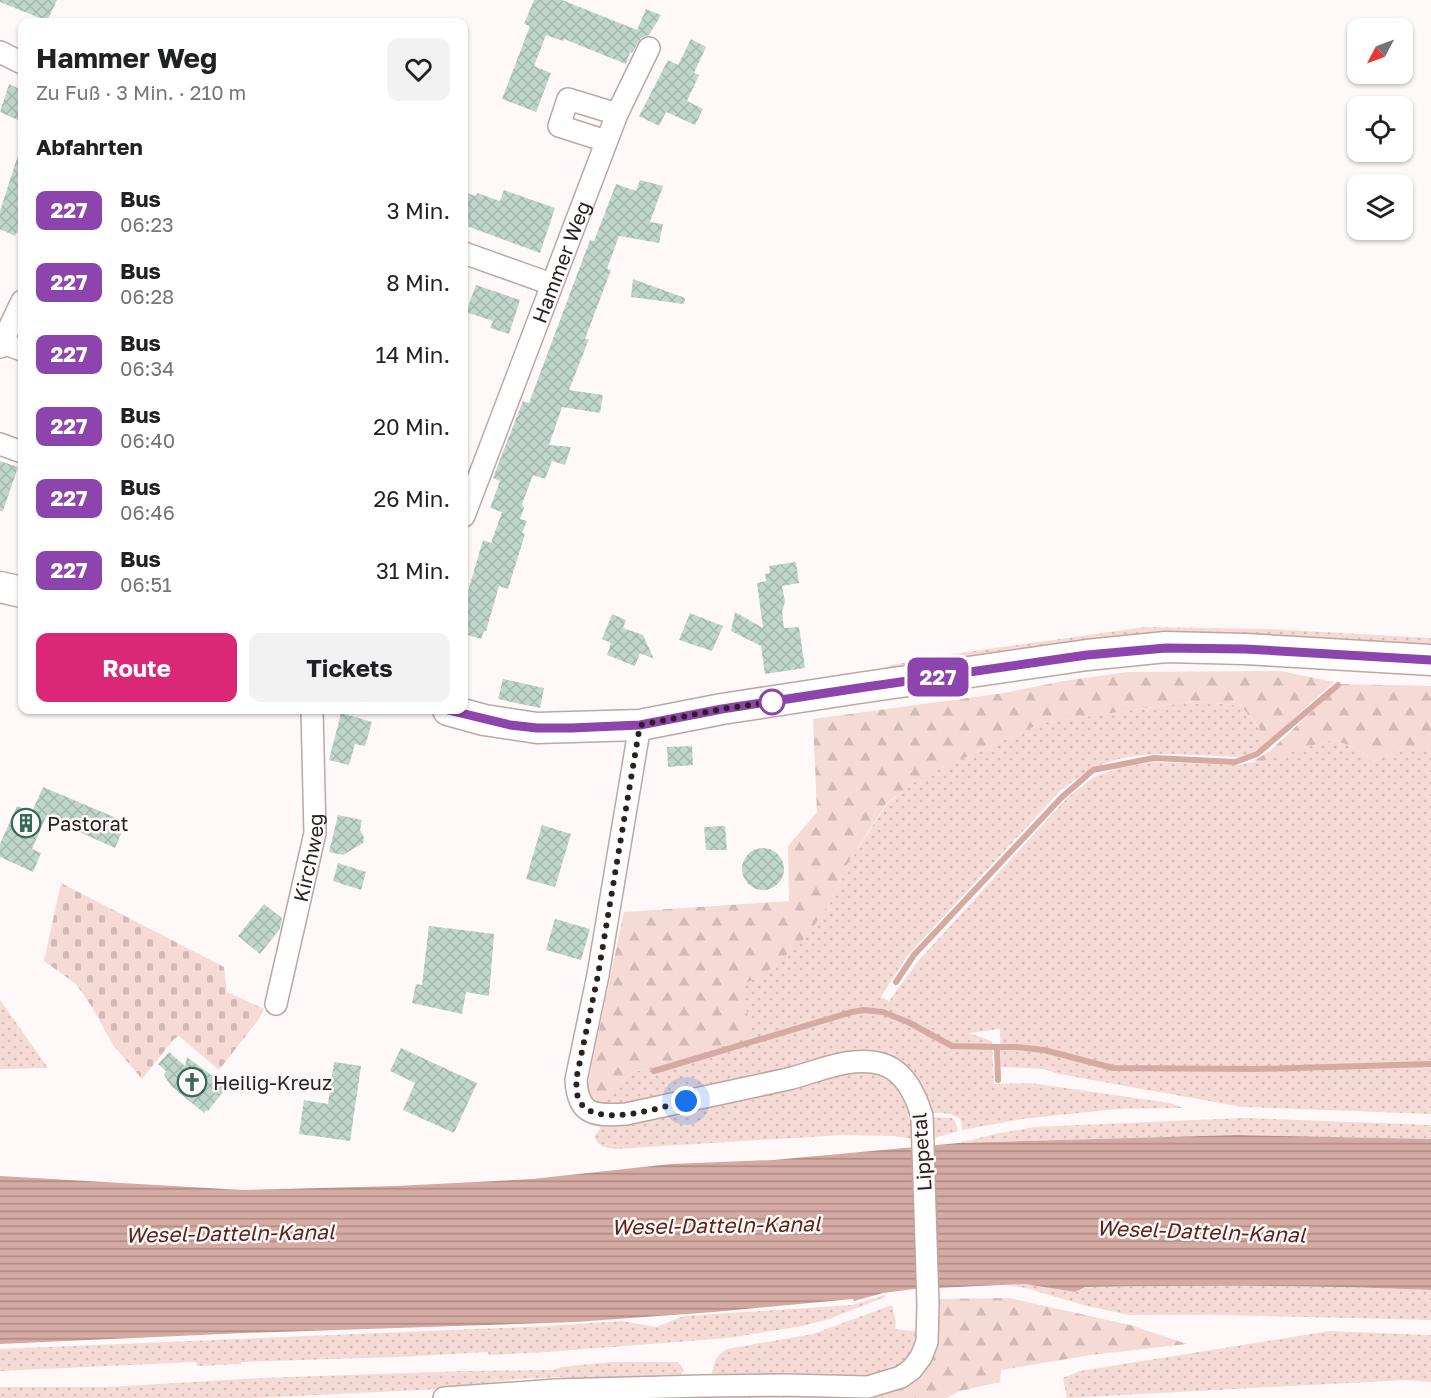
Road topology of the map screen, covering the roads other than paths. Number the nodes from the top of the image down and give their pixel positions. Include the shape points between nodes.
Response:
1 (649, 48) dead end
2 (0, 52) edge
3 (18, 61) edge
4 (617, 114) junction
5 (606, 141) junction
6 (468, 254) edge
7 (551, 284) junction
8 (18, 314) edge
9 (8, 347) edge
10 (0, 444) edge
11 (18, 451) edge
12 (468, 499) edge
13 (0, 587) edge
14 (18, 591) edge
15 (1431, 660) edge
16 (312, 714) edge
17 (465, 714) edge
18 (640, 725) junction
19 (276, 1004) dead end
20 (444, 1398) edge

1 - 4 street, Hammer Weg
2 - 3 street
4 - 5 street, Hammer Weg
4 - 5 street via 568,99 559,126
5 - 7 street, Hammer Weg
6 - 7 street
7 - 12 street, Hammer Weg
8 - 9 street
10 - 11 street
13 - 14 main road
15 - 18 main road via 1156,648 859,688
16 - 19 street, Kirchweg via 315,833
17 - 18 main road via 537,728
18 - 20 street, Lippetal via 598,975 576,1080 580,1102 602,1116 626,1114 856,1061 886,1066 911,1088 922,1116 927,1342 912,1369 901,1377 868,1387 702,1386

